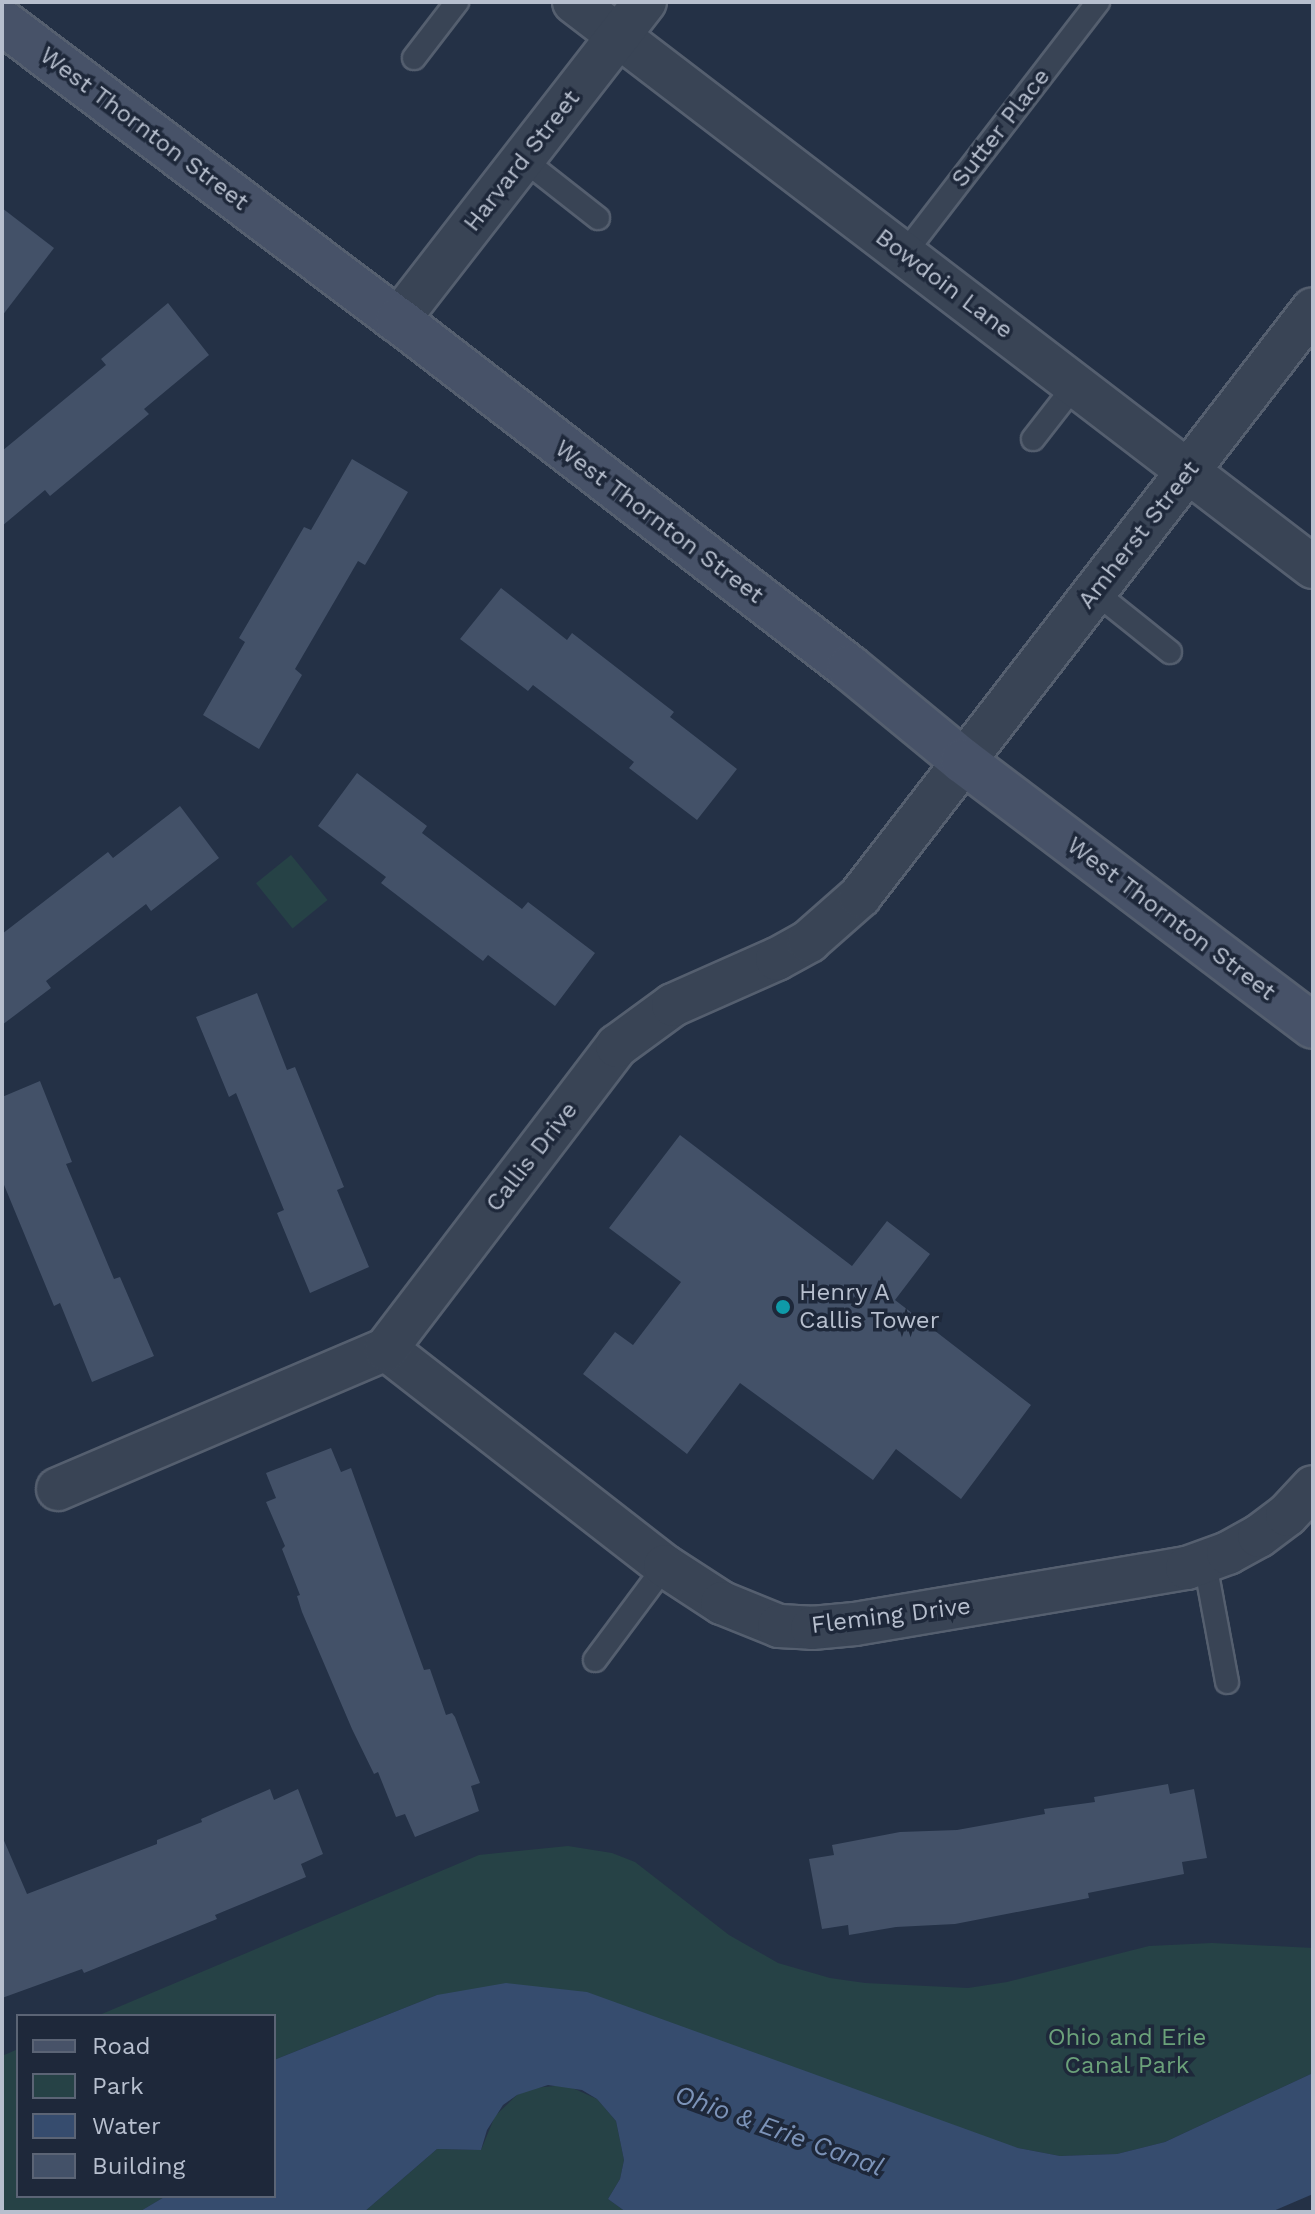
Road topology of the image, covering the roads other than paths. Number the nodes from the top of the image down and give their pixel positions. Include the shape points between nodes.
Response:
1 (457, 2) edge
2 (574, 2) edge
3 (645, 2) edge
4 (1098, 2) edge
5 (2, 22) edge
6 (618, 36) junction
7 (414, 58) dead end
8 (524, 160) junction
9 (598, 218) dead end
10 (904, 254) junction
11 (1313, 309) edge
12 (398, 320) junction
13 (1075, 385) junction
14 (1033, 439) dead end
15 (1188, 472) junction
16 (1313, 567) edge
17 (1095, 592) junction
18 (1170, 652) dead end
19 (963, 761) junction
20 (1313, 1026) edge
21 (386, 1349) junction
22 (1313, 1487) edge
23 (58, 1489) dead end
24 (1205, 1563) junction
25 (665, 1566) junction
26 (595, 1660) dead end
27 (1227, 1682) dead end

1 - 7 lane
2 - 6 street, Bowdoin Lane
3 - 6 street, Harvard Street
4 - 10 lane, Sutter Place
5 - 12 main road, West Thornton Street
6 - 8 street, Harvard Street
6 - 10 street, Bowdoin Lane
8 - 9 lane
8 - 12 street, Harvard Street
10 - 13 street, Bowdoin Lane
11 - 15 street, Amherst Street
12 - 19 main road, West Thornton Street
13 - 14 lane
13 - 15 street, Bowdoin Lane
15 - 16 street, Bowdoin Lane
15 - 17 street, Amherst Street
17 - 18 lane
17 - 19 street, Amherst Street
19 - 20 main road, West Thornton Street
19 - 21 street, Callis Drive via 836,920 777,959 673,1005 617,1046
21 - 23 street, Callis Drive
21 - 25 street, Fleming Drive
22 - 24 street, Fleming Drive via 1259,1536
24 - 25 street, Fleming Drive via 1104,1585 812,1628 779,1626 748,1615
24 - 27 lane
25 - 26 lane

